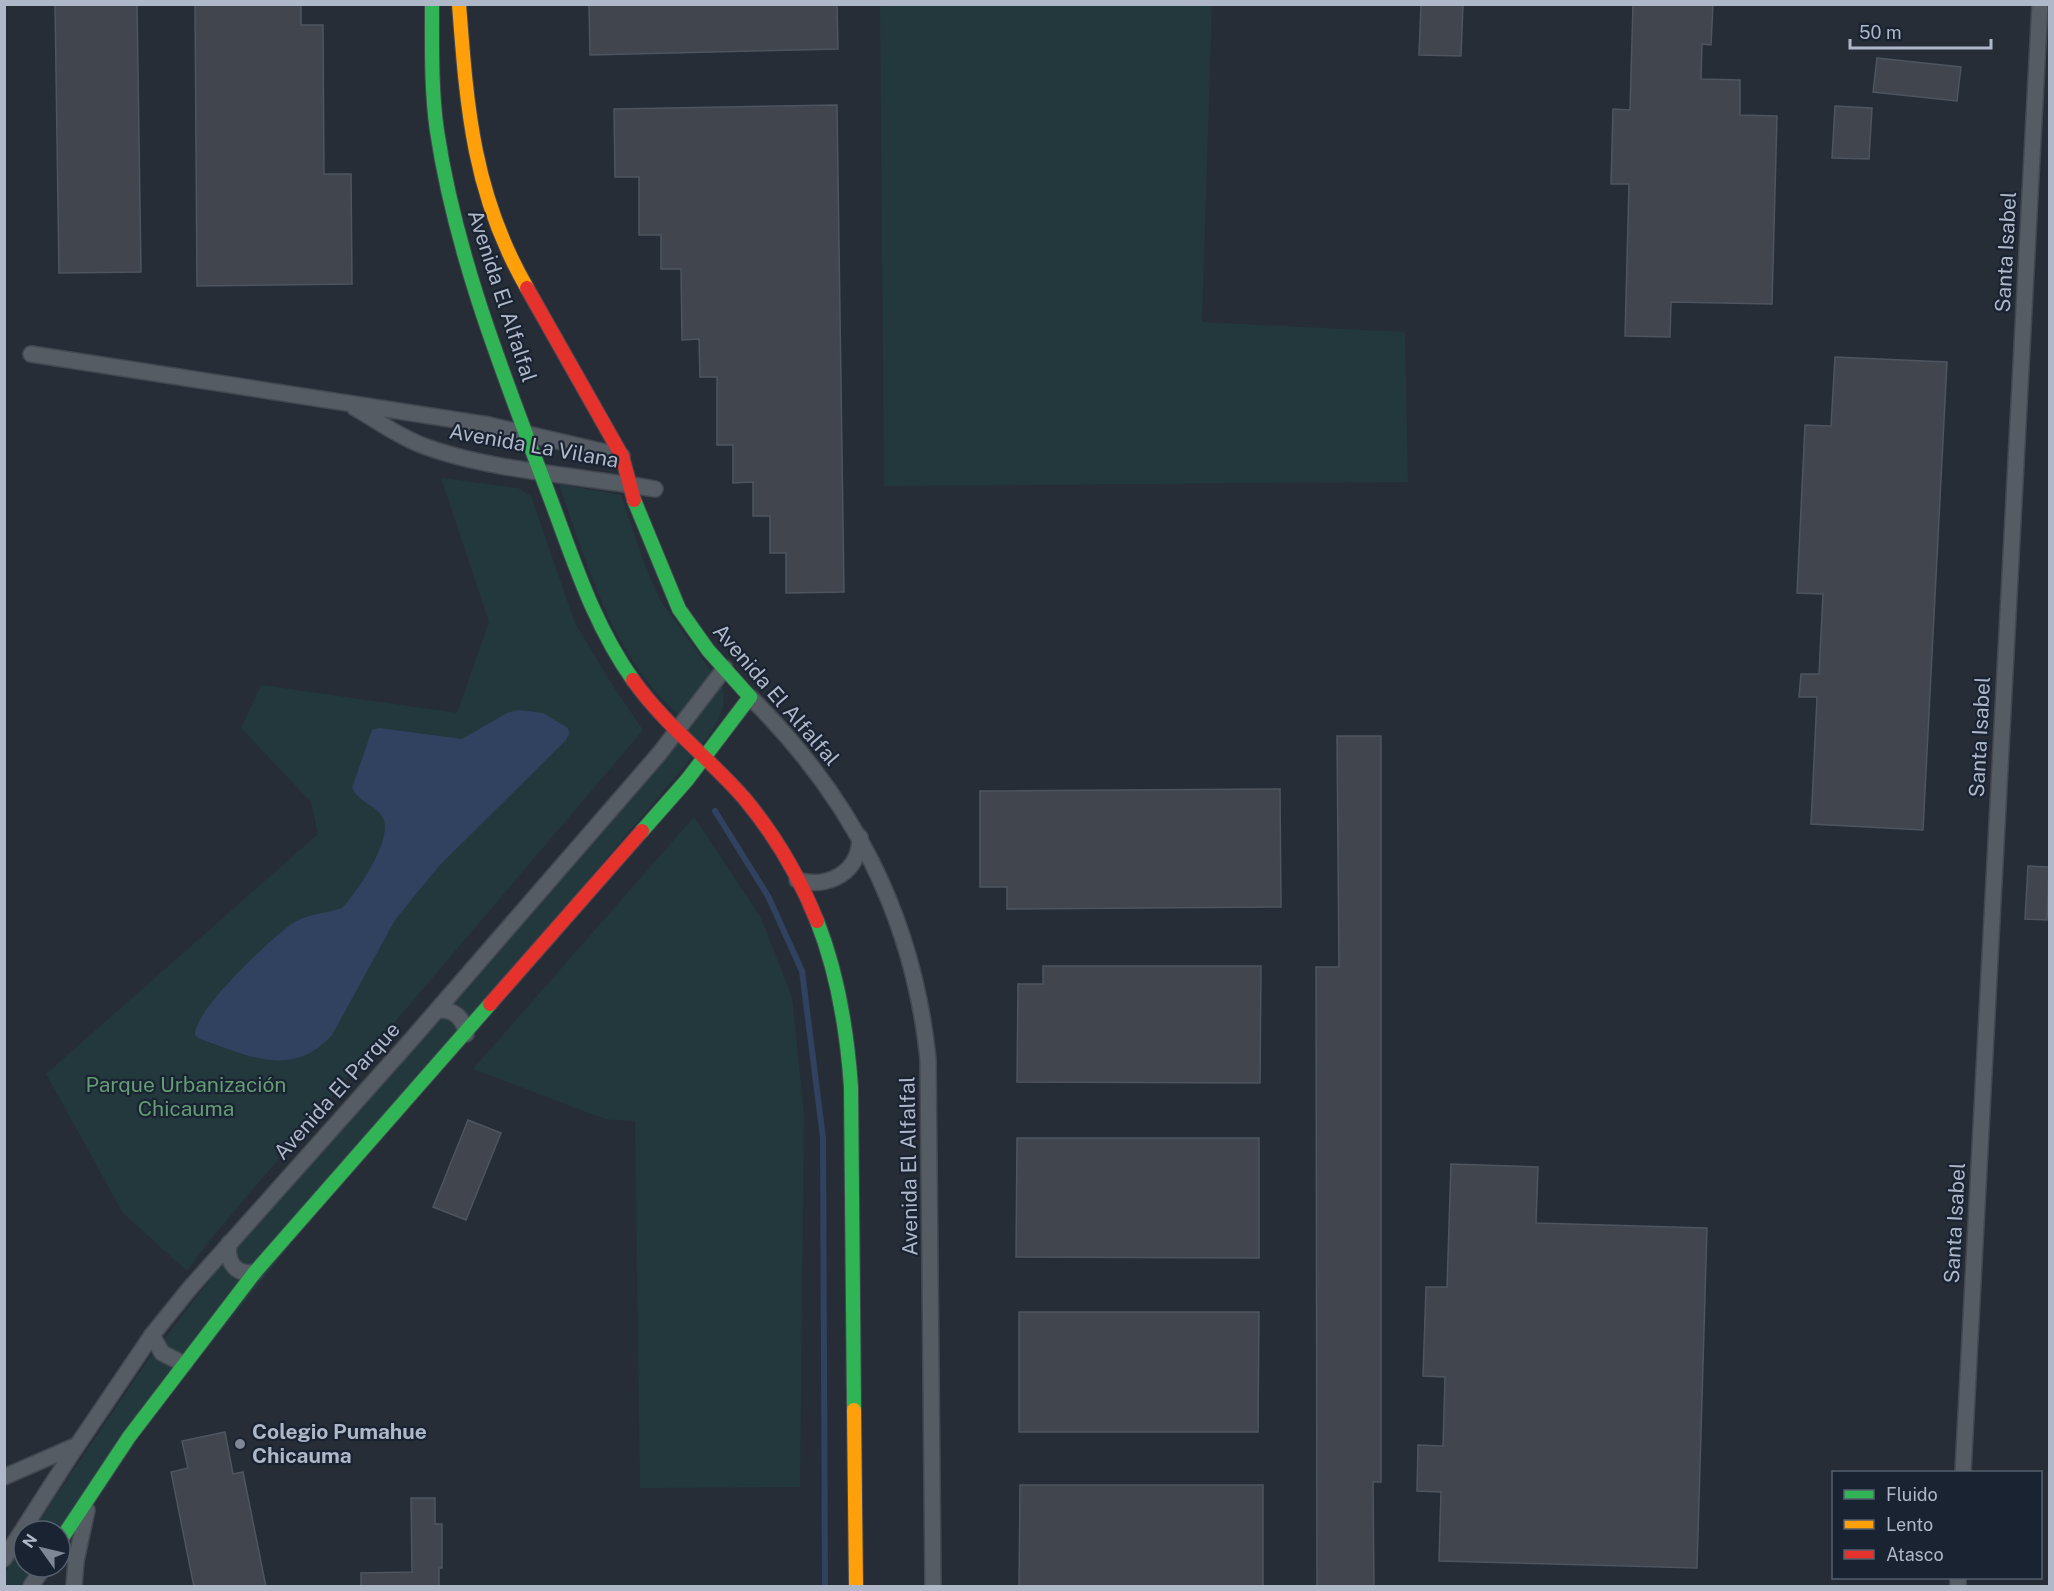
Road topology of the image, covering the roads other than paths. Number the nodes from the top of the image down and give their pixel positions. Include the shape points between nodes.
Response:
1 (432, 4) edge
2 (459, 4) edge
3 (472, 4) edge
4 (2040, 4) edge
5 (418, 15) dead end
6 (464, 81) junction
7 (433, 91) junction
8 (31, 354) dead end
9 (345, 403) junction
10 (526, 434) junction
11 (622, 456) junction
12 (539, 471) junction
13 (628, 484) junction
14 (655, 489) dead end
15 (725, 668) junction
16 (750, 697) junction
17 (676, 732) junction
18 (705, 759) junction
19 (860, 837) junction
20 (798, 880) junction
21 (438, 1010) junction
22 (466, 1034) junction
23 (229, 1243) junction
24 (255, 1272) junction
25 (152, 1335) junction
26 (184, 1364) junction
27 (78, 1444) junction
28 (1963, 1471) edge
29 (4, 1477) edge
30 (92, 1491) junction
31 (72, 1522) edge
32 (4, 1559) edge
33 (74, 1587) edge
34 (856, 1587) edge
35 (933, 1587) edge

1 - 7 street, Avenida El Alfalfal
2 - 6 street, Avenida El Alfalfal
3 - 6 street
4 - 28 street, Santa Isabel
5 - 7 street
6 - 11 street, Avenida El Alfalfal via 474,150 499,233 524,289
7 - 10 street, Avenida El Alfalfal via 443,171 462,251
8 - 9 street, Avenida La Vilana
9 - 10 street, Avenida La Vilana
9 - 12 street, Avenida La Vilana via 424,446
10 - 11 street, Avenida La Vilana
10 - 12 street, Avenida El Alfalfal
11 - 13 street, Avenida El Alfalfal
12 - 13 street, Avenida La Vilana
12 - 17 street, Avenida El Alfalfal via 609,645 636,685
13 - 14 street, Avenida La Vilana
13 - 15 street, Avenida El Alfalfal via 652,550 680,609
15 - 16 street, Avenida El Alfalfal
15 - 17 street, Avenida El Parque
16 - 18 street
16 - 19 street, Avenida El Alfalfal via 798,746
17 - 18 street, Avenida El Alfalfal
17 - 21 street, Avenida El Parque
18 - 20 street, Avenida El Alfalfal via 746,802
18 - 22 street
19 - 20 street via 854,861 843,874 825,882
19 - 35 street, Avenida El Alfalfal via 892,905 907,950 928,1059
20 - 34 street, Avenida El Alfalfal via 836,979 850,1067
21 - 22 street via 457,1015
21 - 23 street, Avenida El Parque
22 - 24 street
23 - 24 street via 227,1253 232,1265 243,1273
23 - 25 street, Avenida El Parque
24 - 26 street
25 - 26 street via 162,1353
25 - 27 street, Avenida El Parque
26 - 30 street
27 - 29 street
27 - 32 street, Avenida El Parque
30 - 31 street
30 - 33 street via 77,1554

